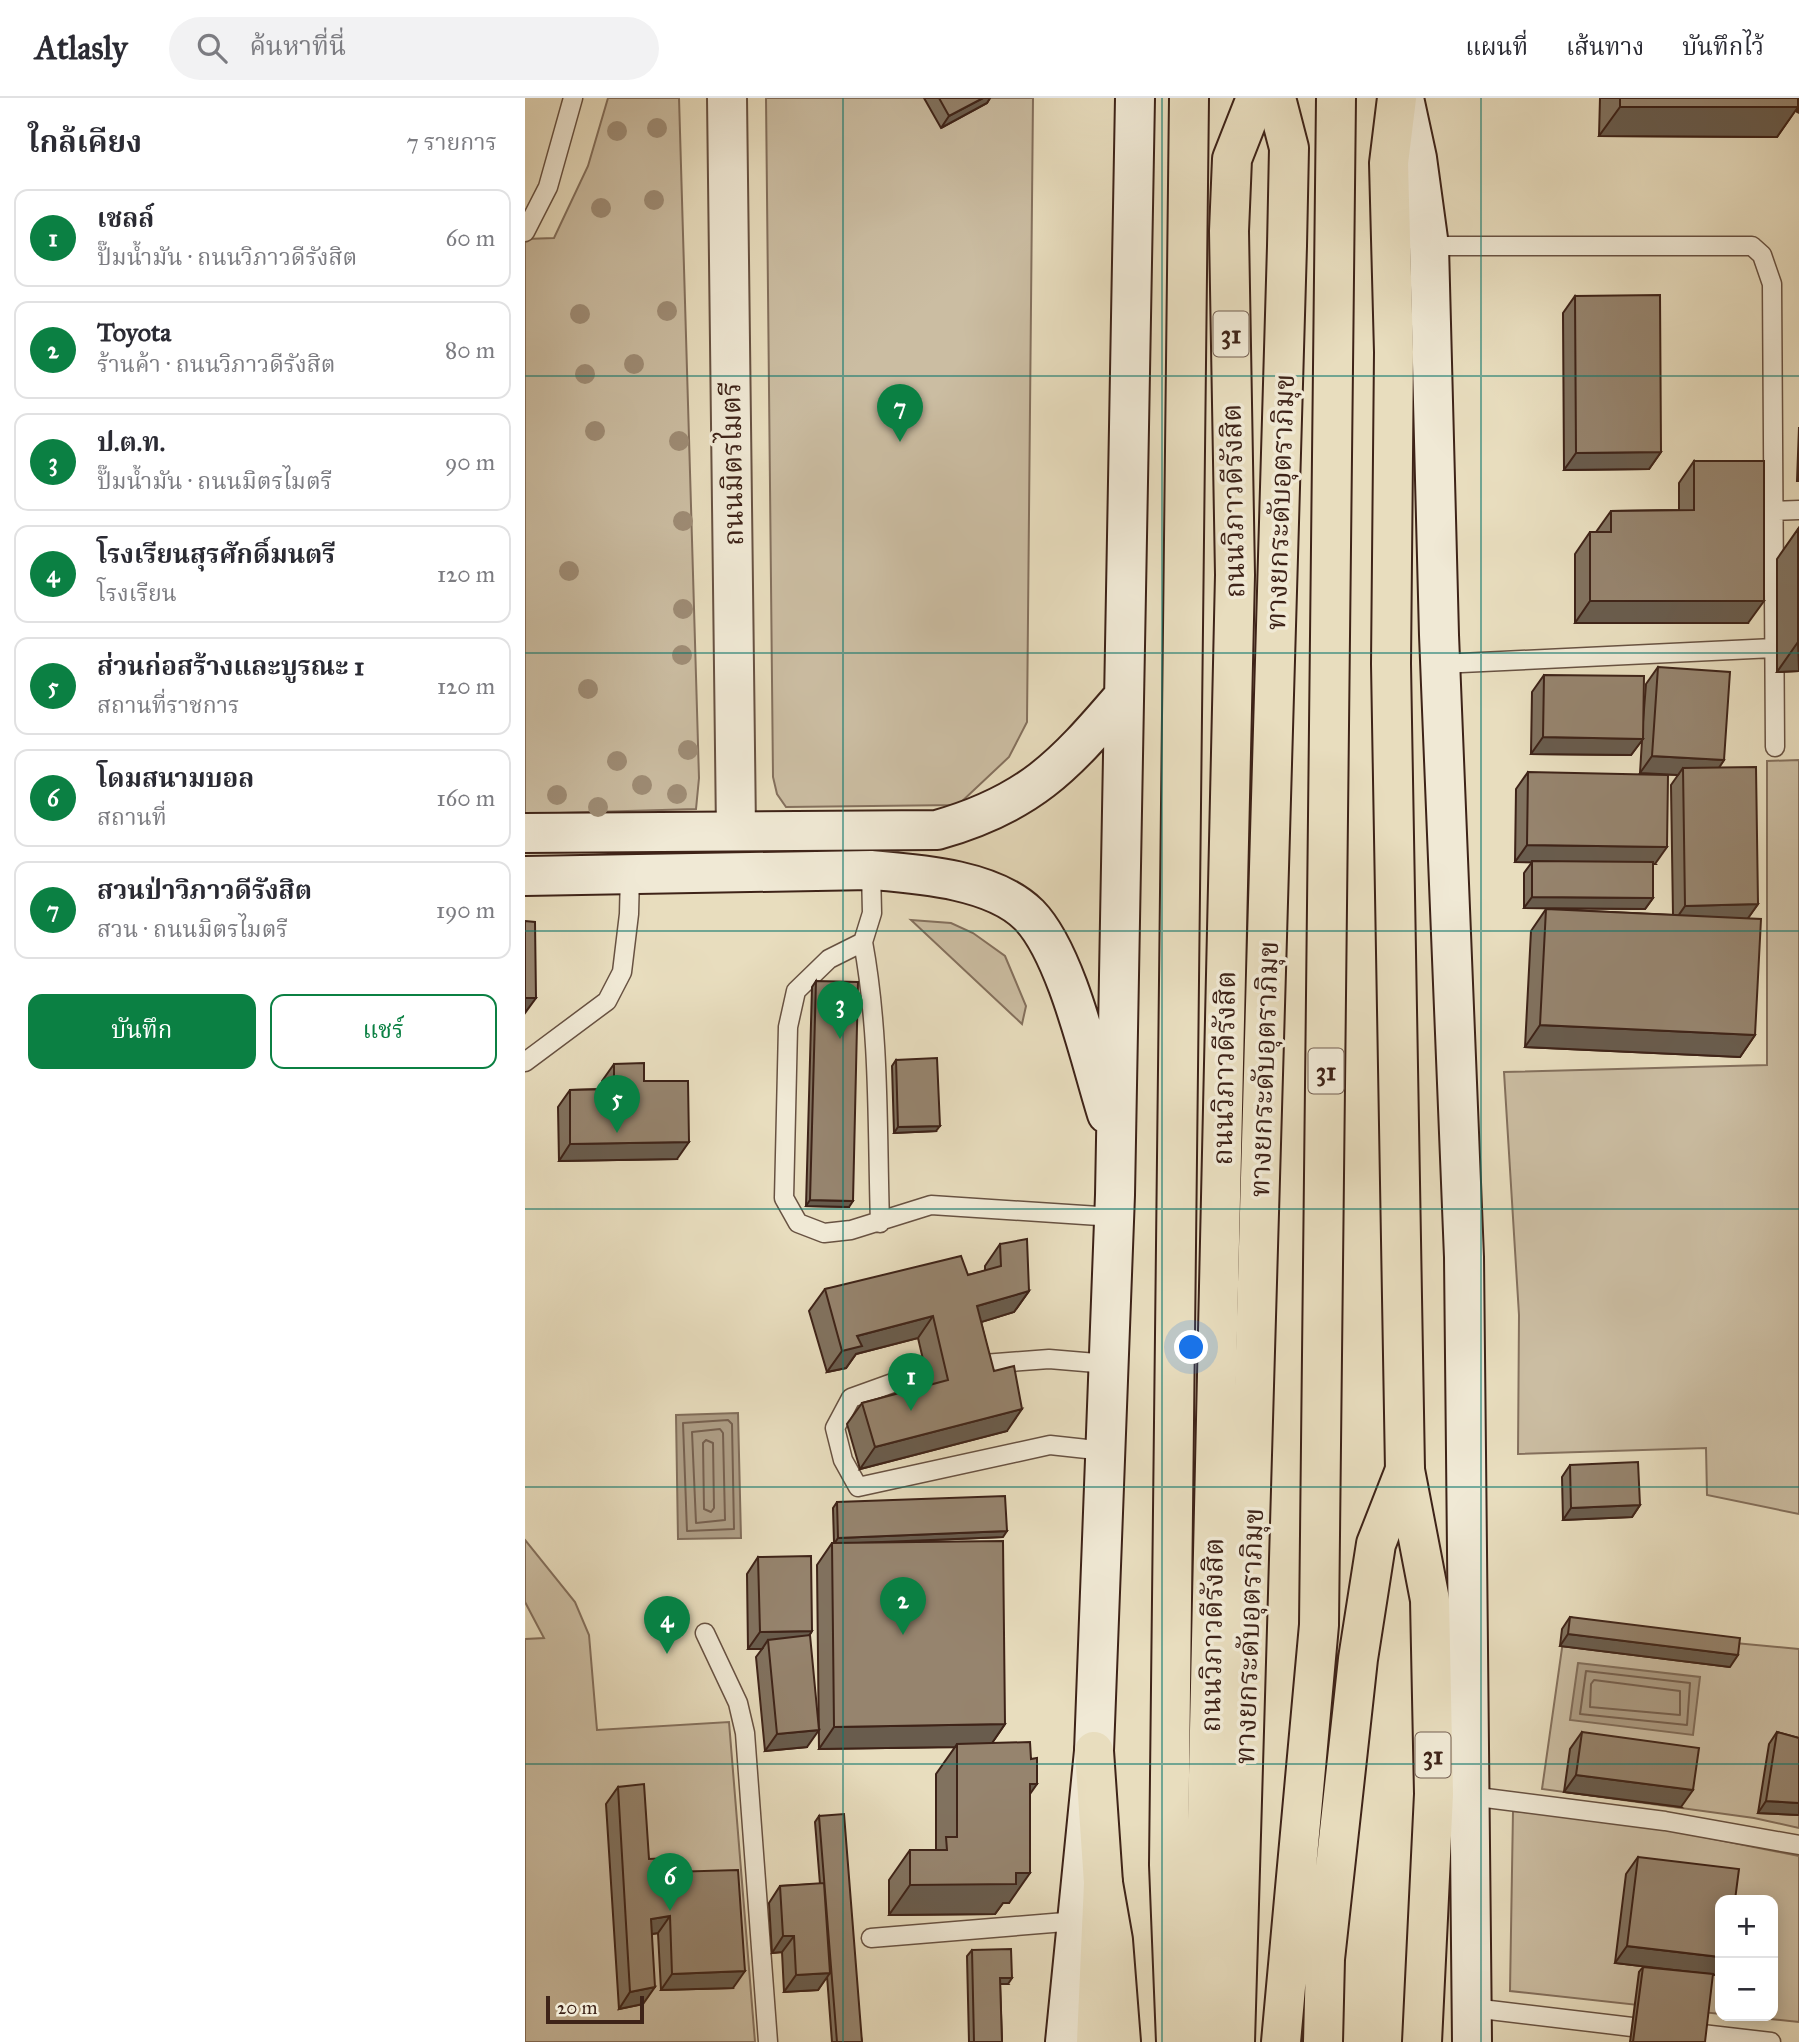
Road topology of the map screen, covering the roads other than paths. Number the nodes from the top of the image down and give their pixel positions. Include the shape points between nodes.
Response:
1 (573, 98) edge
2 (727, 98) edge
3 (1135, 98) edge
4 (1189, 98) edge
5 (1256, 98) edge
6 (1276, 98) edge
7 (1336, 98) edge
8 (1397, 98) edge
9 (1404, 98) edge
10 (525, 232) edge
11 (1429, 246) junction
12 (1799, 510) edge
13 (1774, 511) junction
14 (1774, 648) junction
15 (1440, 664) junction
16 (1123, 697) junction
17 (1775, 747) dead end
18 (736, 830) junction
19 (525, 833) edge
20 (871, 870) junction
21 (736, 871) junction
22 (630, 874) junction
23 (525, 876) edge
24 (863, 942) junction
25 (525, 1062) edge
26 (1116, 1143) junction
27 (1114, 1217) junction
28 (880, 1223) junction
29 (971, 1364) edge
30 (1108, 1364) junction
31 (926, 1371) dead end
32 (1105, 1451) junction
33 (1405, 1470) junction
34 (705, 1633) dead end
35 (1094, 1751) junction
36 (1470, 1796) junction
37 (1799, 1845) edge
38 (1103, 1883) junction
39 (1077, 1921) junction
40 (871, 1938) dead end
41 (1472, 2025) edge
42 (1632, 2027) edge
43 (1702, 2034) edge
44 (768, 2042) edge
45 (1065, 2042) edge
46 (1096, 2042) edge
47 (1121, 2042) edge
48 (1176, 2042) edge
49 (1202, 2042) edge
50 (1235, 2042) edge
51 (1281, 2042) edge
52 (1323, 2042) edge
53 (1422, 2042) edge
54 (1771, 2042) edge

1 - 10 lane via 548,187
2 - 18 main road, ถนนมิตรไมตรี
3 - 16 main road
4 - 48 highway via 1169,1865
5 - 49 highway, ถนนวิภาวดีรังสิต / 31 via 1232,159 1229,231 1235,575
6 - 50 highway, ทางยกระดับอุตราภิมุข / 31 via 1289,148 1287,246
7 - 51 highway, ทางยกระดับอุตราภิมุข / 31 via 1319,1625
8 - 33 highway, 31 via 1389,163 1394,352 1391,664
9 - 11 main road, 31
11 - 13 lane via 1752,246 1762,255 1772,284
11 - 15 main road, 31
12 - 13 lane
13 - 14 lane
14 - 15 lane
14 - 17 lane
15 - 36 main road, 31 via 1464,1257
16 - 18 main road via 1079,749 1033,789 991,813 937,830
16 - 26 main road
18 - 19 main road
18 - 21 main road, ถนนมิตรไมตรี
20 - 21 main road
20 - 24 lane via 872,913
20 - 26 main road via 988,890 1027,914 1049,941
21 - 22 main road
22 - 23 main road
22 - 25 lane via 622,972 607,1001
24 - 28 lane via 874,1034
24 - 28 lane via 829,959 796,991 787,1027 785,1198 798,1223 824,1233
26 - 27 main road
27 - 28 lane via 931,1205
27 - 30 main road
29 - 30 lane via 1049,1359
30 - 32 main road
31 - 32 lane via 851,1398 835,1428 843,1460 858,1487 1050,1445
32 - 35 main road
33 - 52 highway via 1376,1544 1358,1659 1325,1959
33 - 53 highway, 31 via 1430,1600 1434,1794
34 - 44 lane via 738,1703 745,1733
35 - 38 highway
35 - 39 main road
36 - 37 lane via 1665,1821
36 - 41 main road, 31
38 - 46 highway
38 - 47 highway via 1113,1940
39 - 40 lane
39 - 45 main road
41 - 42 lane
43 - 54 lane

